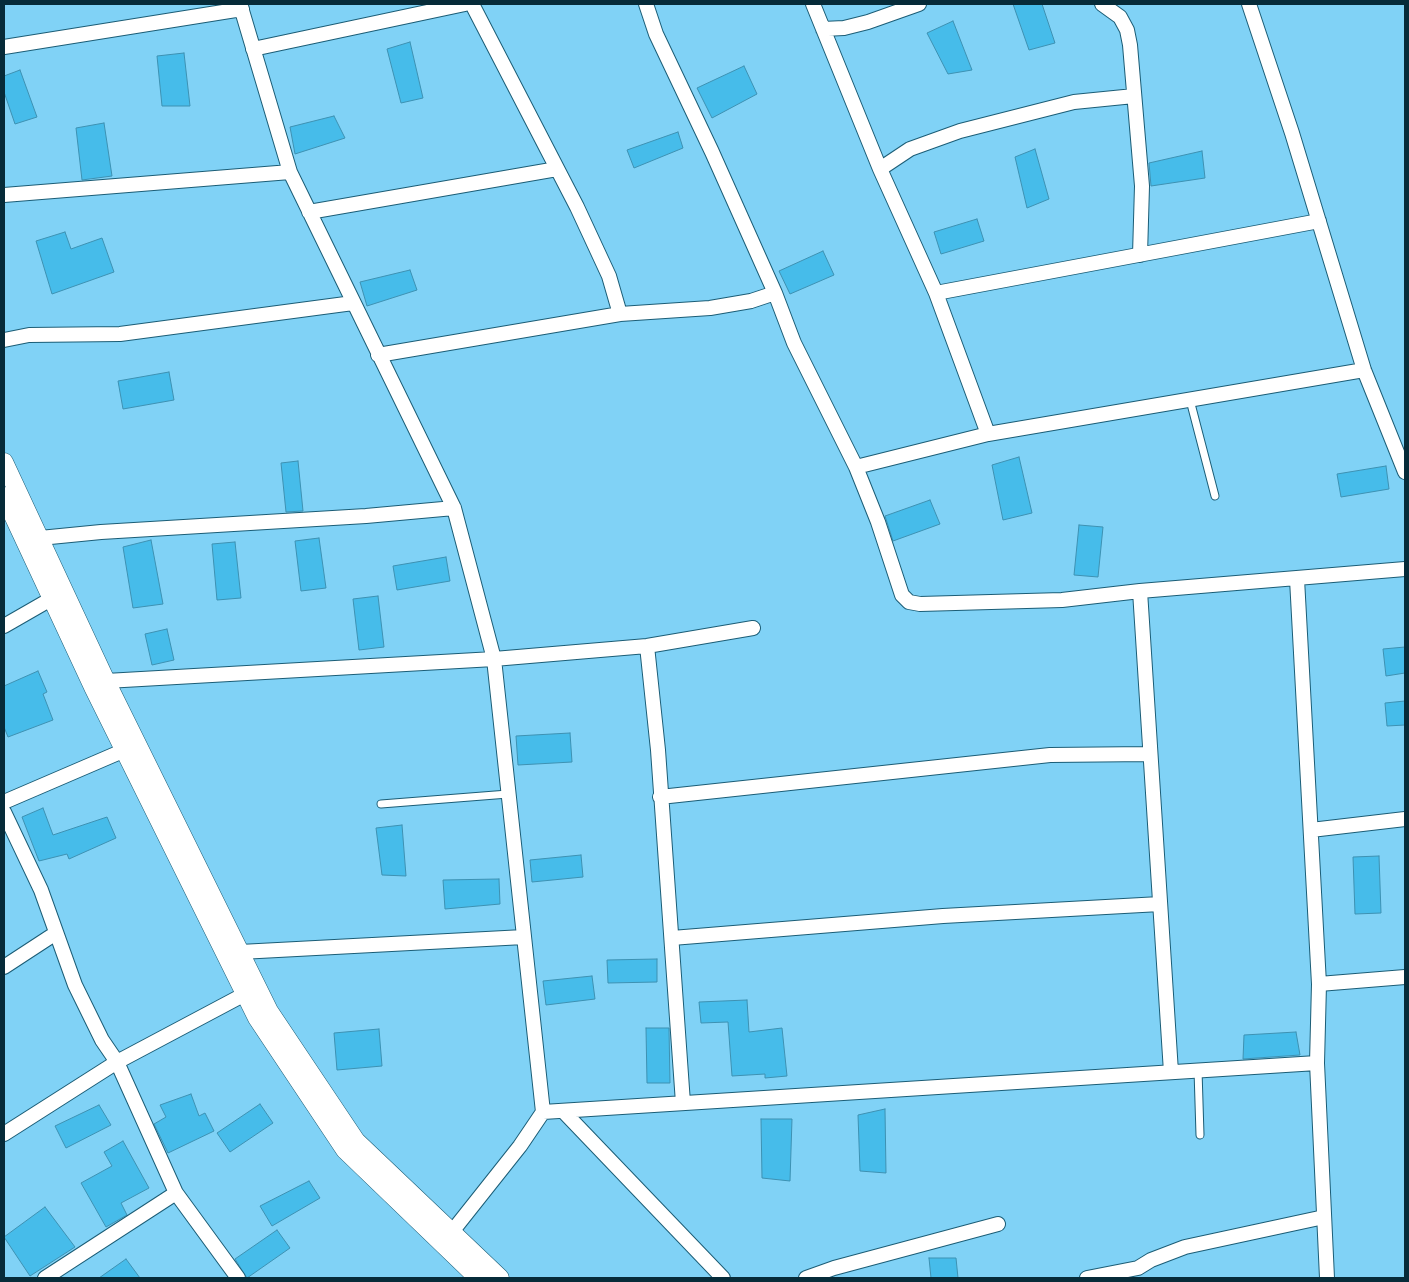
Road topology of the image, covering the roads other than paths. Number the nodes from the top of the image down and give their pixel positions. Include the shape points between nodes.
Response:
1 (465, 4) edge
2 (472, 4) edge
3 (646, 4) edge
4 (813, 4) edge
5 (919, 4) edge
6 (1102, 4) edge
7 (1249, 4) edge
8 (241, 6) edge
9 (823, 29) junction
10 (4, 46) edge
11 (253, 49) junction
12 (1134, 96) junction
13 (558, 169) junction
14 (880, 169) junction
15 (290, 172) junction
16 (4, 195) edge
17 (309, 212) junction
18 (1319, 221) junction
19 (1140, 255) junction
20 (936, 292) junction
21 (775, 293) junction
22 (354, 304) junction
23 (620, 314) junction
24 (4, 340) edge
25 (378, 355) junction
26 (1364, 370) junction
27 (1190, 400) junction
28 (988, 434) junction
29 (4, 462) edge
30 (856, 467) junction
31 (1405, 472) edge
32 (4, 496) edge
33 (1216, 496) dead end
34 (454, 508) junction
35 (40, 538) junction
36 (1405, 569) edge
37 (1297, 579) junction
38 (1140, 591) junction
39 (51, 600) junction
40 (4, 626) edge
41 (753, 628) dead end
42 (647, 646) junction
43 (494, 659) junction
44 (106, 681) junction
45 (125, 750) junction
46 (1149, 754) junction
47 (508, 794) junction
48 (660, 797) junction
49 (4, 802) edge
50 (381, 804) dead end
51 (4, 812) edge
52 (1405, 819) edge
53 (1311, 830) junction
54 (1160, 904) junction
55 (56, 933) junction
56 (524, 936) junction
57 (672, 938) junction
58 (240, 952) junction
59 (4, 967) edge
60 (1405, 977) edge
61 (1319, 984) junction
62 (245, 994) junction
63 (116, 1062) junction
64 (1317, 1063) junction
65 (1198, 1070) junction
66 (1171, 1072) junction
67 (683, 1103) junction
68 (563, 1111) junction
69 (543, 1112) junction
70 (4, 1134) edge
71 (1200, 1135) dead end
72 (176, 1193) junction
73 (1324, 1217) junction
74 (998, 1224) dead end
75 (451, 1233) junction
76 (1145, 1264) junction
77 (45, 1278) edge
78 (238, 1278) edge
79 (478, 1278) edge
80 (500, 1278) edge
81 (723, 1278) edge
82 (806, 1278) edge
83 (1087, 1278) edge
84 (1148, 1278) edge
85 (1327, 1278) edge

1 - 11 street
2 - 13 street
3 - 21 street via 656,34
4 - 9 street
5 - 9 street via 868,22
6 - 12 street via 1120,17 1127,30
7 - 18 street
8 - 10 street
8 - 11 street
9 - 14 street
11 - 15 street
12 - 14 street via 1074,102 960,130 910,149
12 - 19 street via 1142,186
13 - 17 street
13 - 23 street via 609,276
14 - 20 street
15 - 16 street
15 - 17 street
17 - 22 street
18 - 19 street
18 - 26 street
19 - 20 street
20 - 28 street
21 - 23 street via 710,308
21 - 30 street via 794,343
22 - 24 street via 120,334 29,334
22 - 25 street
23 - 25 street
25 - 34 street
26 - 27 street
26 - 31 street
27 - 28 street
27 - 33 lane
28 - 30 street
29 - 35 street
30 - 38 street via 902,595 909,602 1062,600
32 - 39 street
34 - 35 street
34 - 43 street
35 - 44 street
36 - 37 street
37 - 38 street
37 - 53 street
38 - 46 street
39 - 40 street
39 - 45 street
41 - 42 street
42 - 43 street
42 - 48 street
43 - 44 street
43 - 47 street
44 - 58 street
45 - 49 street
45 - 62 street
46 - 48 street via 1050,755
46 - 54 street
47 - 50 lane
47 - 56 street
48 - 57 street
51 - 55 street via 41,890
52 - 53 street
53 - 61 street
54 - 57 street via 943,916
54 - 66 street
55 - 59 street
55 - 63 street via 75,985
56 - 58 street
56 - 69 street
57 - 67 street
58 - 75 street via 269,1011 356,1140
60 - 61 street
61 - 64 street
62 - 63 street
62 - 79 street via 256,1018 345,1150
63 - 70 street
63 - 72 street
64 - 65 street
64 - 73 street
65 - 66 street
65 - 71 lane
66 - 67 street
67 - 68 street
68 - 69 street
68 - 81 street
69 - 75 street
72 - 77 street
72 - 78 street
73 - 76 street via 1184,1247
73 - 85 street
74 - 82 street
75 - 80 street
76 - 83 street
76 - 84 street

